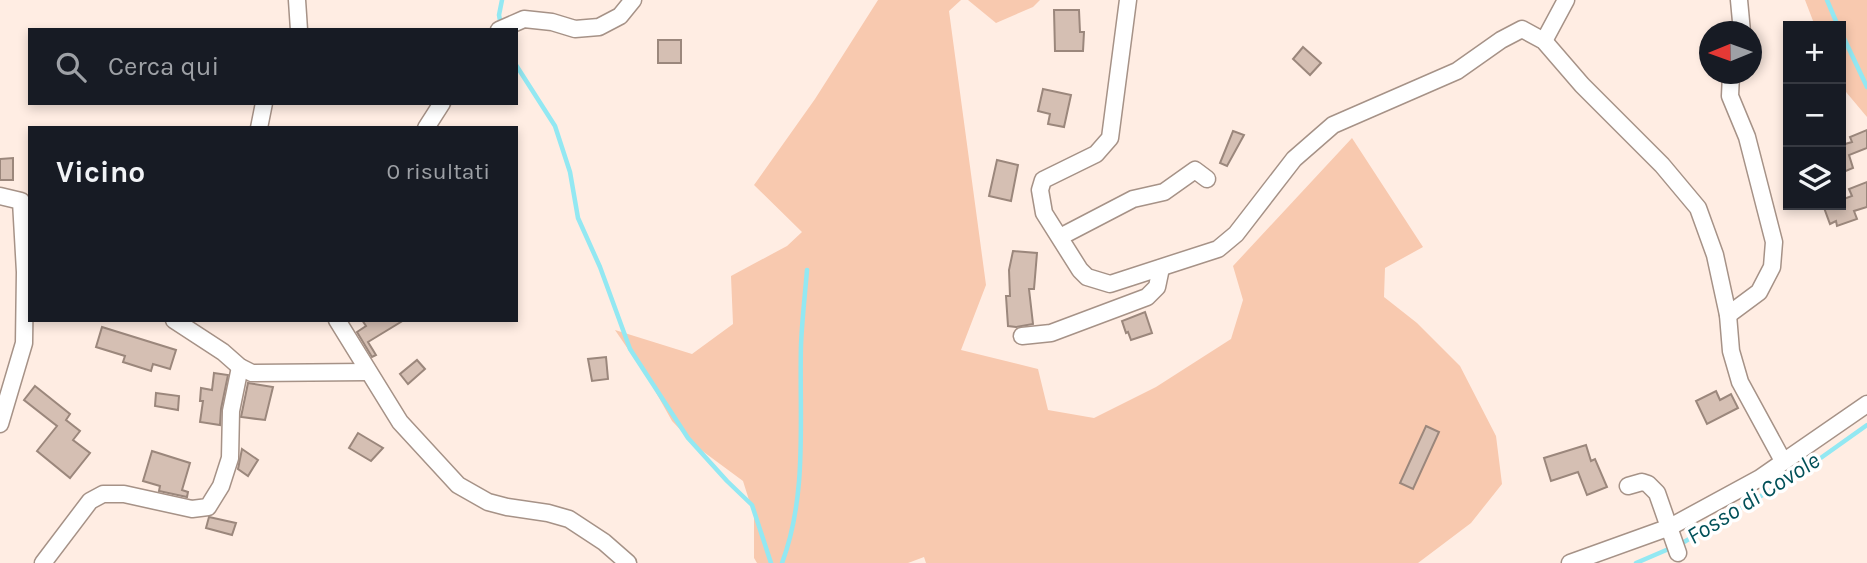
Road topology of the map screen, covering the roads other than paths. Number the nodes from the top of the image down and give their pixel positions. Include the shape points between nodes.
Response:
1 (297, 0) edge
2 (633, 0) edge
3 (1128, 0) edge
4 (1566, 0) edge
5 (1739, 0) edge
6 (1741, 21) edge
7 (299, 28) edge
8 (504, 28) edge
9 (1544, 41) junction
10 (1731, 84) edge
11 (264, 105) edge
12 (441, 105) edge
13 (259, 126) edge
14 (427, 126) edge
15 (1207, 179) dead end
16 (0, 196) edge
17 (1060, 237) junction
18 (1161, 268) junction
19 (1728, 315) junction
20 (177, 322) edge
21 (338, 322) edge
22 (1022, 336) dead end
23 (240, 367) junction
24 (367, 372) junction
25 (1867, 404) edge
26 (0, 424) edge
27 (1783, 461) junction
28 (1628, 486) dead end
29 (1673, 540) junction
30 (43, 563) edge
31 (628, 563) edge
32 (1570, 563) edge

1 - 7 street
2 - 8 street via 620,16 599,27 575,29 524,19
3 - 17 street via 1110,138 1096,155 1043,180 1040,190 1044,213
4 - 9 street
5 - 6 street
9 - 18 street via 1522,29 1457,71 1333,125 1294,159 1236,234 1218,249
9 - 19 street via 1698,208 1715,255
10 - 19 street via 1730,96 1747,137 1774,242 1772,267 1759,292
11 - 13 street
12 - 14 street
15 - 17 street via 1195,170 1164,192 1133,199
16 - 26 street via 21,201 25,272 24,343
17 - 18 street via 1087,277 1110,284
18 - 22 street via 1157,287 1147,297 1051,333
19 - 27 street via 1740,382
20 - 23 street
21 - 24 street
23 - 24 street via 252,373
23 - 30 street via 231,411 230,458 222,486 208,507 192,509 103,494 90,502
24 - 31 street via 400,422 458,485 488,502 569,519
25 - 27 street
27 - 29 street
28 - 29 street via 1642,481 1653,488
29 - 32 street

